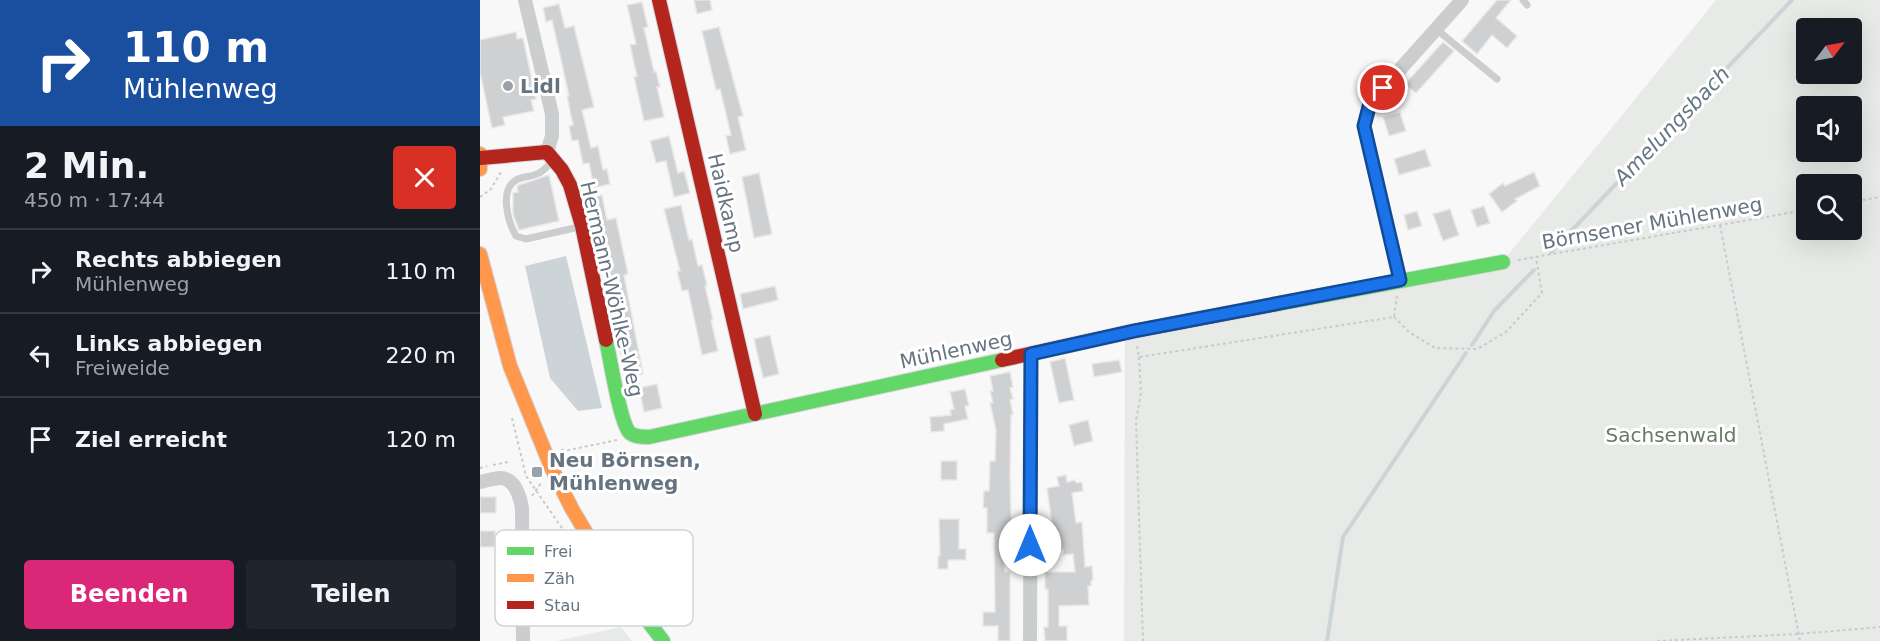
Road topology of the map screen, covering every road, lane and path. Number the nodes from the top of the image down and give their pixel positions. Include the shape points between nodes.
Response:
1 (525, 0) edge
2 (659, 0) edge
3 (1462, 0) edge
4 (1436, 29) junction
5 (1497, 79) dead end
6 (551, 155) junction
7 (480, 160) edge
8 (507, 166) dead end
9 (480, 197) edge
10 (1880, 197) edge
11 (1862, 200) edge
12 (1796, 212) edge
13 (1720, 225) junction
14 (582, 226) junction
15 (480, 254) edge
16 (1535, 256) junction
17 (1503, 262) joint
18 (1400, 280) junction
19 (1394, 317) junction
20 (1134, 331) junction
21 (1031, 354) junction
22 (1139, 357) junction
23 (755, 414) junction
24 (630, 433) junction
25 (560, 448) dead end
26 (480, 482) edge
27 (522, 530) edge
28 (584, 530) edge
29 (523, 626) edge
30 (652, 626) edge
31 (1880, 627) edge
32 (1798, 634) junction
33 (523, 641) edge
34 (663, 641) edge
35 (1030, 641) edge
36 (1143, 641) edge
37 (1657, 641) edge
38 (1800, 641) edge

1 - 6 street via 552,114
2 - 23 street, Haidkamp
3 - 4 street
4 - 5 lane
4 - 18 street via 1370,103 1364,126
6 - 7 street
6 - 14 street, Hermann-Wöhlke-Weg via 570,185
6 - 14 lane via 540,173 518,179 508,190 506,200 513,230 516,236 526,239
8 - 9 path via 491,189
10 - 11 path
12 - 13 path, Börnsener Mühlenweg
13 - 16 path, Börnsener Mühlenweg
13 - 32 path
14 - 24 street, Hermann-Wöhlke-Weg via 623,421
15 - 28 street via 510,366 552,469
16 - 17 path, Börnsener Mühlenweg
16 - 19 path via 1542,293 1506,332 1477,349 1435,348
17 - 18 street, Mühlenweg
18 - 19 path
18 - 20 street, Mühlenweg
19 - 22 path
20 - 21 street, Mühlenweg
20 - 22 path
21 - 23 street, Mühlenweg
21 - 35 street
22 - 36 path via 1141,393 1136,421
23 - 24 street, Mühlenweg via 649,437
24 - 25 path via 622,439 572,451
26 - 27 street via 501,478 512,484 520,498
29 - 33 street
30 - 34 street
31 - 32 path
32 - 37 path
32 - 38 path

